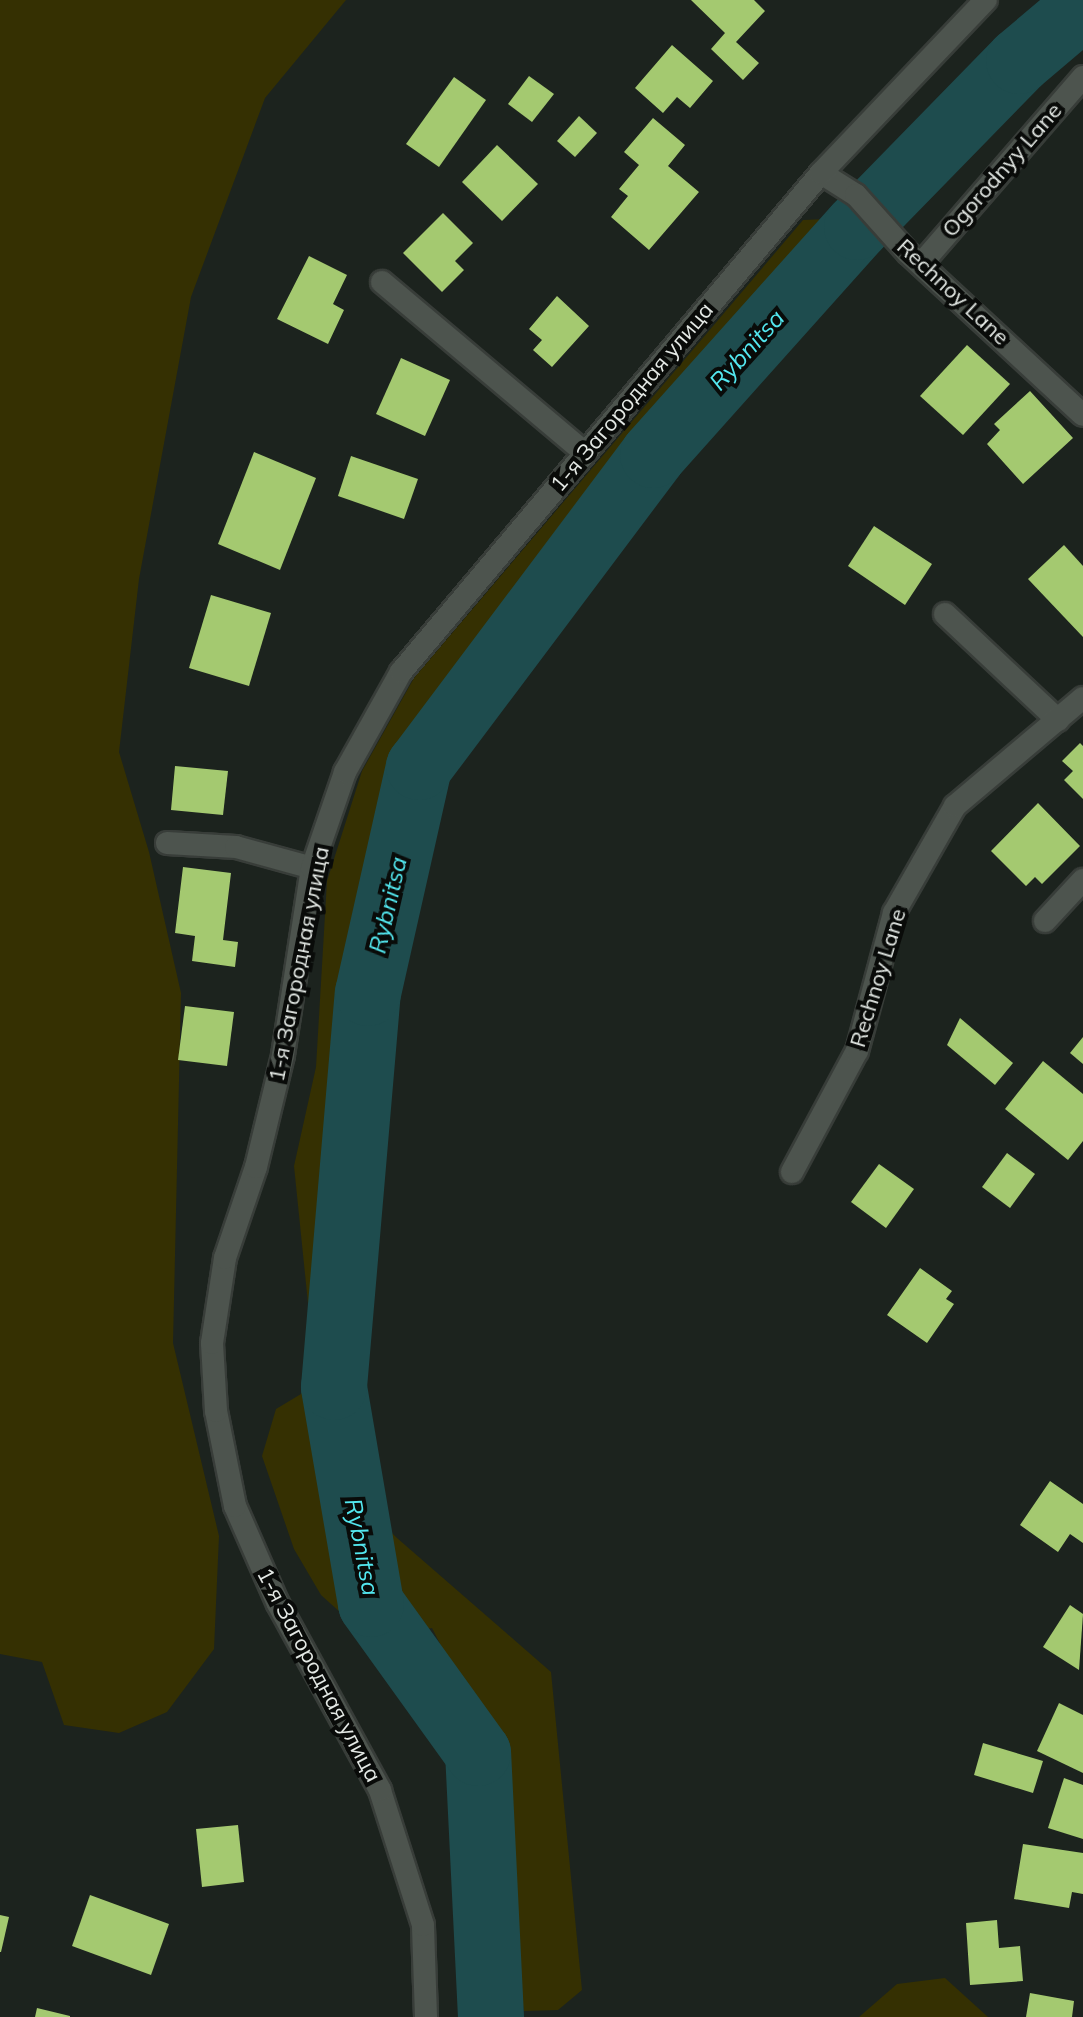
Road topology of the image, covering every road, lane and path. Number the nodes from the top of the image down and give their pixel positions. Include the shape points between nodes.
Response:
1 (986, 0) edge
2 (1083, 77) edge
3 (821, 173) junction
4 (922, 263) junction
5 (382, 282) dead end
6 (1083, 415) edge
7 (584, 452) junction
8 (945, 614) dead end
9 (1083, 698) edge
10 (1058, 720) junction
11 (167, 843) dead end
12 (312, 868) junction
13 (1083, 880) edge
14 (1045, 921) dead end
15 (792, 1172) dead end
16 (426, 2017) edge

1 - 3 street, 1-я Загородная улица
2 - 4 street, Ogorodnyy Lane
3 - 4 street, Rechnoy Lane via 856,195
3 - 7 street, 1-я Загородная улица
4 - 6 street, Rechnoy Lane
5 - 7 street
7 - 12 street, 1-я Загородная улица via 401,672 345,772
8 - 10 street
9 - 10 street, Rechnoy Lane
10 - 15 street, Rechnoy Lane via 955,806 894,913 857,1051
11 - 12 street via 236,847
12 - 16 street, 1-я Загородная улица via 283,1055 256,1167 225,1258 212,1343 216,1411 241,1520 278,1604 380,1790 423,1925
13 - 14 street

